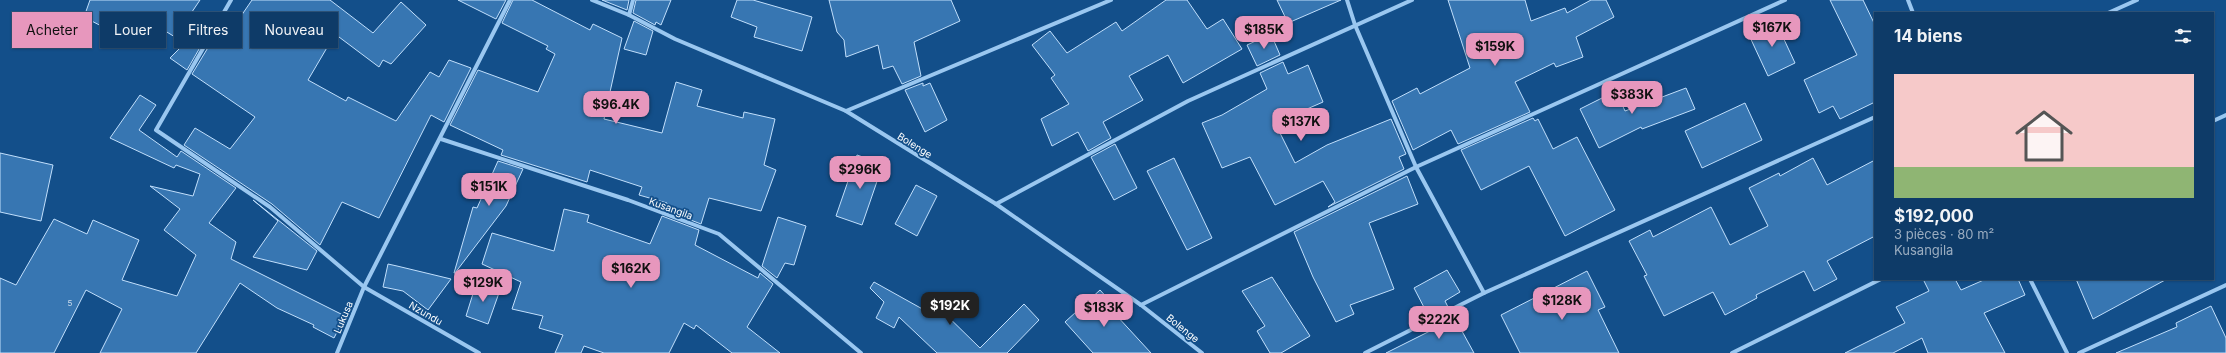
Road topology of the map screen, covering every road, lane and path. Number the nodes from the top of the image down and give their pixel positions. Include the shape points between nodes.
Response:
1 (231, 0) edge
2 (510, 0) edge
3 (592, 0) edge
4 (633, 0) edge
5 (1111, 0) edge
6 (1347, 0) edge
7 (1412, 0) edge
8 (1785, 0) edge
9 (1908, 0) edge
10 (2137, 0) edge
11 (1913, 12) edge
12 (2110, 12) edge
13 (629, 15) junction
14 (1355, 25) junction
15 (846, 111) junction
16 (2226, 115) edge
17 (1874, 117) edge
18 (2214, 121) edge
19 (441, 139) junction
20 (1416, 167) junction
21 (996, 204) junction
22 (1880, 280) edge
23 (2030, 280) edge
24 (2226, 286) edge
25 (364, 287) junction
26 (1484, 293) junction
27 (1141, 305) junction
28 (337, 353) edge
29 (479, 353) edge
30 (861, 353) edge
31 (1202, 353) edge
32 (1365, 353) edge
33 (1732, 353) edge
34 (2067, 353) edge
35 (2079, 353) edge

1 - 25 street, Nzundu via 156,130 270,207
2 - 19 street, Lukusa
3 - 13 street, Bolenge
4 - 13 street
5 - 15 street
6 - 14 street
7 - 14 street
8 - 20 street
9 - 11 street
10 - 12 street
13 - 15 street, Bolenge via 675,39
14 - 20 street
14 - 21 street via 1188,100
15 - 21 street, Bolenge
16 - 18 street
17 - 26 street
19 - 25 street, Lukusa
19 - 30 street, Kusangila via 628,200 719,234
20 - 26 street
20 - 27 street
21 - 27 street, Bolenge
22 - 33 street
23 - 34 street
24 - 35 street
25 - 28 street, Lukusa
25 - 29 street, Nzundu
26 - 32 street
27 - 31 street, Bolenge

